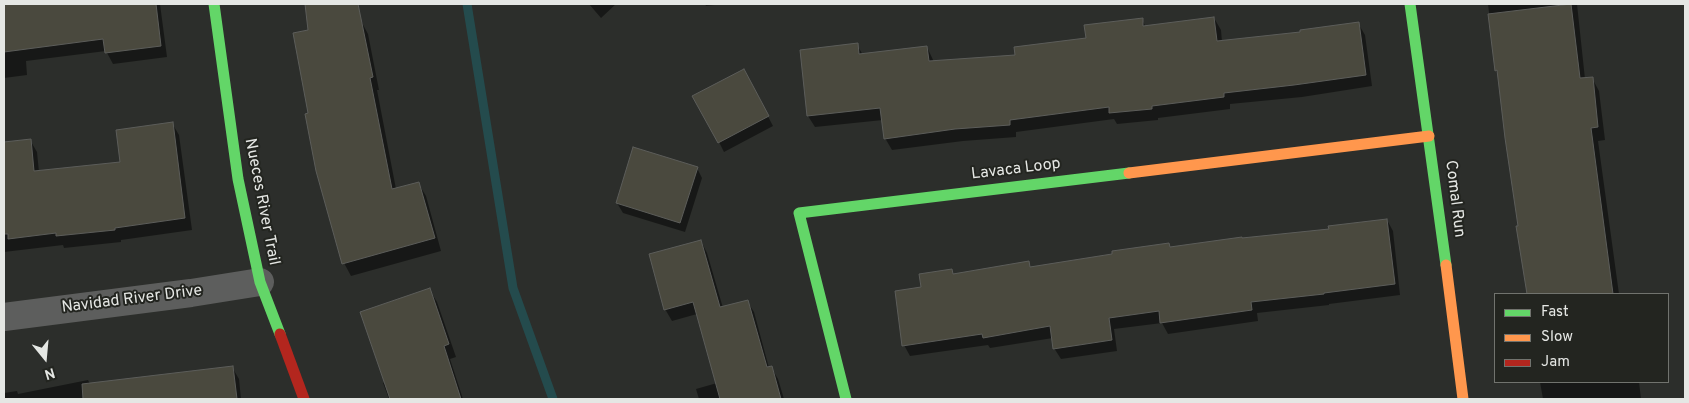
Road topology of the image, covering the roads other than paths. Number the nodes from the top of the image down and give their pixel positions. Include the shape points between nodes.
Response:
1 (214, 4) edge
2 (1410, 4) edge
3 (1429, 136) junction
4 (260, 282) junction
5 (4, 317) edge
6 (304, 399) edge
7 (846, 399) edge
8 (1463, 399) edge

1 - 4 street, Nueces River Trail via 238,179
2 - 3 street, Comal Run
3 - 7 street, Lavaca Loop via 799,213
3 - 8 street, Comal Run
4 - 5 street, Navidad River Drive
4 - 6 street, Nueces River Trail

